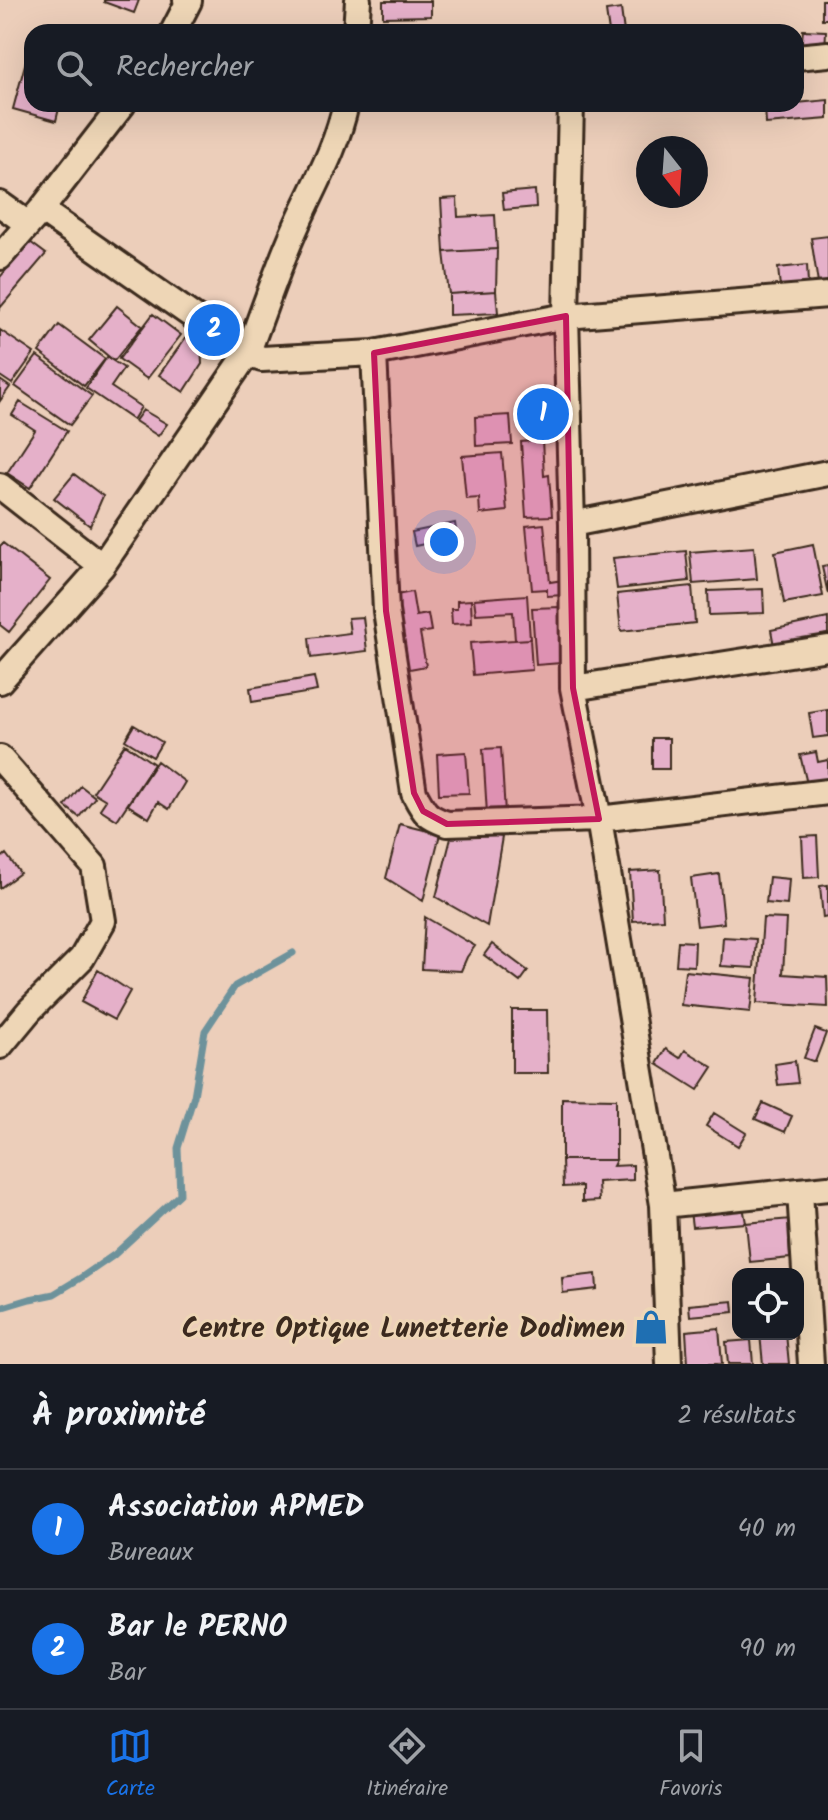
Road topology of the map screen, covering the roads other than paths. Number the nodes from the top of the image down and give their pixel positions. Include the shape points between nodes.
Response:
1 (186, 0) edge
2 (358, 0) edge
3 (178, 24) edge
4 (356, 24) edge
5 (828, 54) edge
6 (804, 56) edge
7 (117, 112) edge
8 (344, 112) edge
9 (571, 112) edge
10 (0, 204) edge
11 (34, 217) junction
12 (0, 257) edge
13 (828, 295) edge
14 (566, 316) junction
15 (374, 353) junction
16 (247, 354) junction
17 (828, 473) edge
18 (0, 486) edge
19 (572, 524) junction
20 (102, 566) junction
21 (828, 648) edge
22 (0, 681) edge
23 (573, 688) junction
24 (0, 758) edge
25 (828, 792) edge
26 (599, 819) junction
27 (0, 1046) edge
28 (828, 1188) edge
29 (800, 1192) junction
30 (663, 1205) junction
31 (669, 1364) edge
32 (811, 1364) edge

1 - 3 street
2 - 4 street
5 - 6 street
7 - 11 street
8 - 16 street
9 - 14 street
10 - 11 street
11 - 12 street
11 - 16 street
13 - 14 street
14 - 15 street
14 - 19 street
15 - 16 street via 262,359
15 - 26 street via 386,611 414,793 423,811 447,824
16 - 20 street
17 - 19 street
18 - 20 street
19 - 23 street
20 - 22 street
21 - 23 street
23 - 26 street
24 - 27 street via 94,866 103,921 82,958
25 - 26 street
26 - 30 street
28 - 29 street
29 - 30 street
29 - 32 street
30 - 31 street

